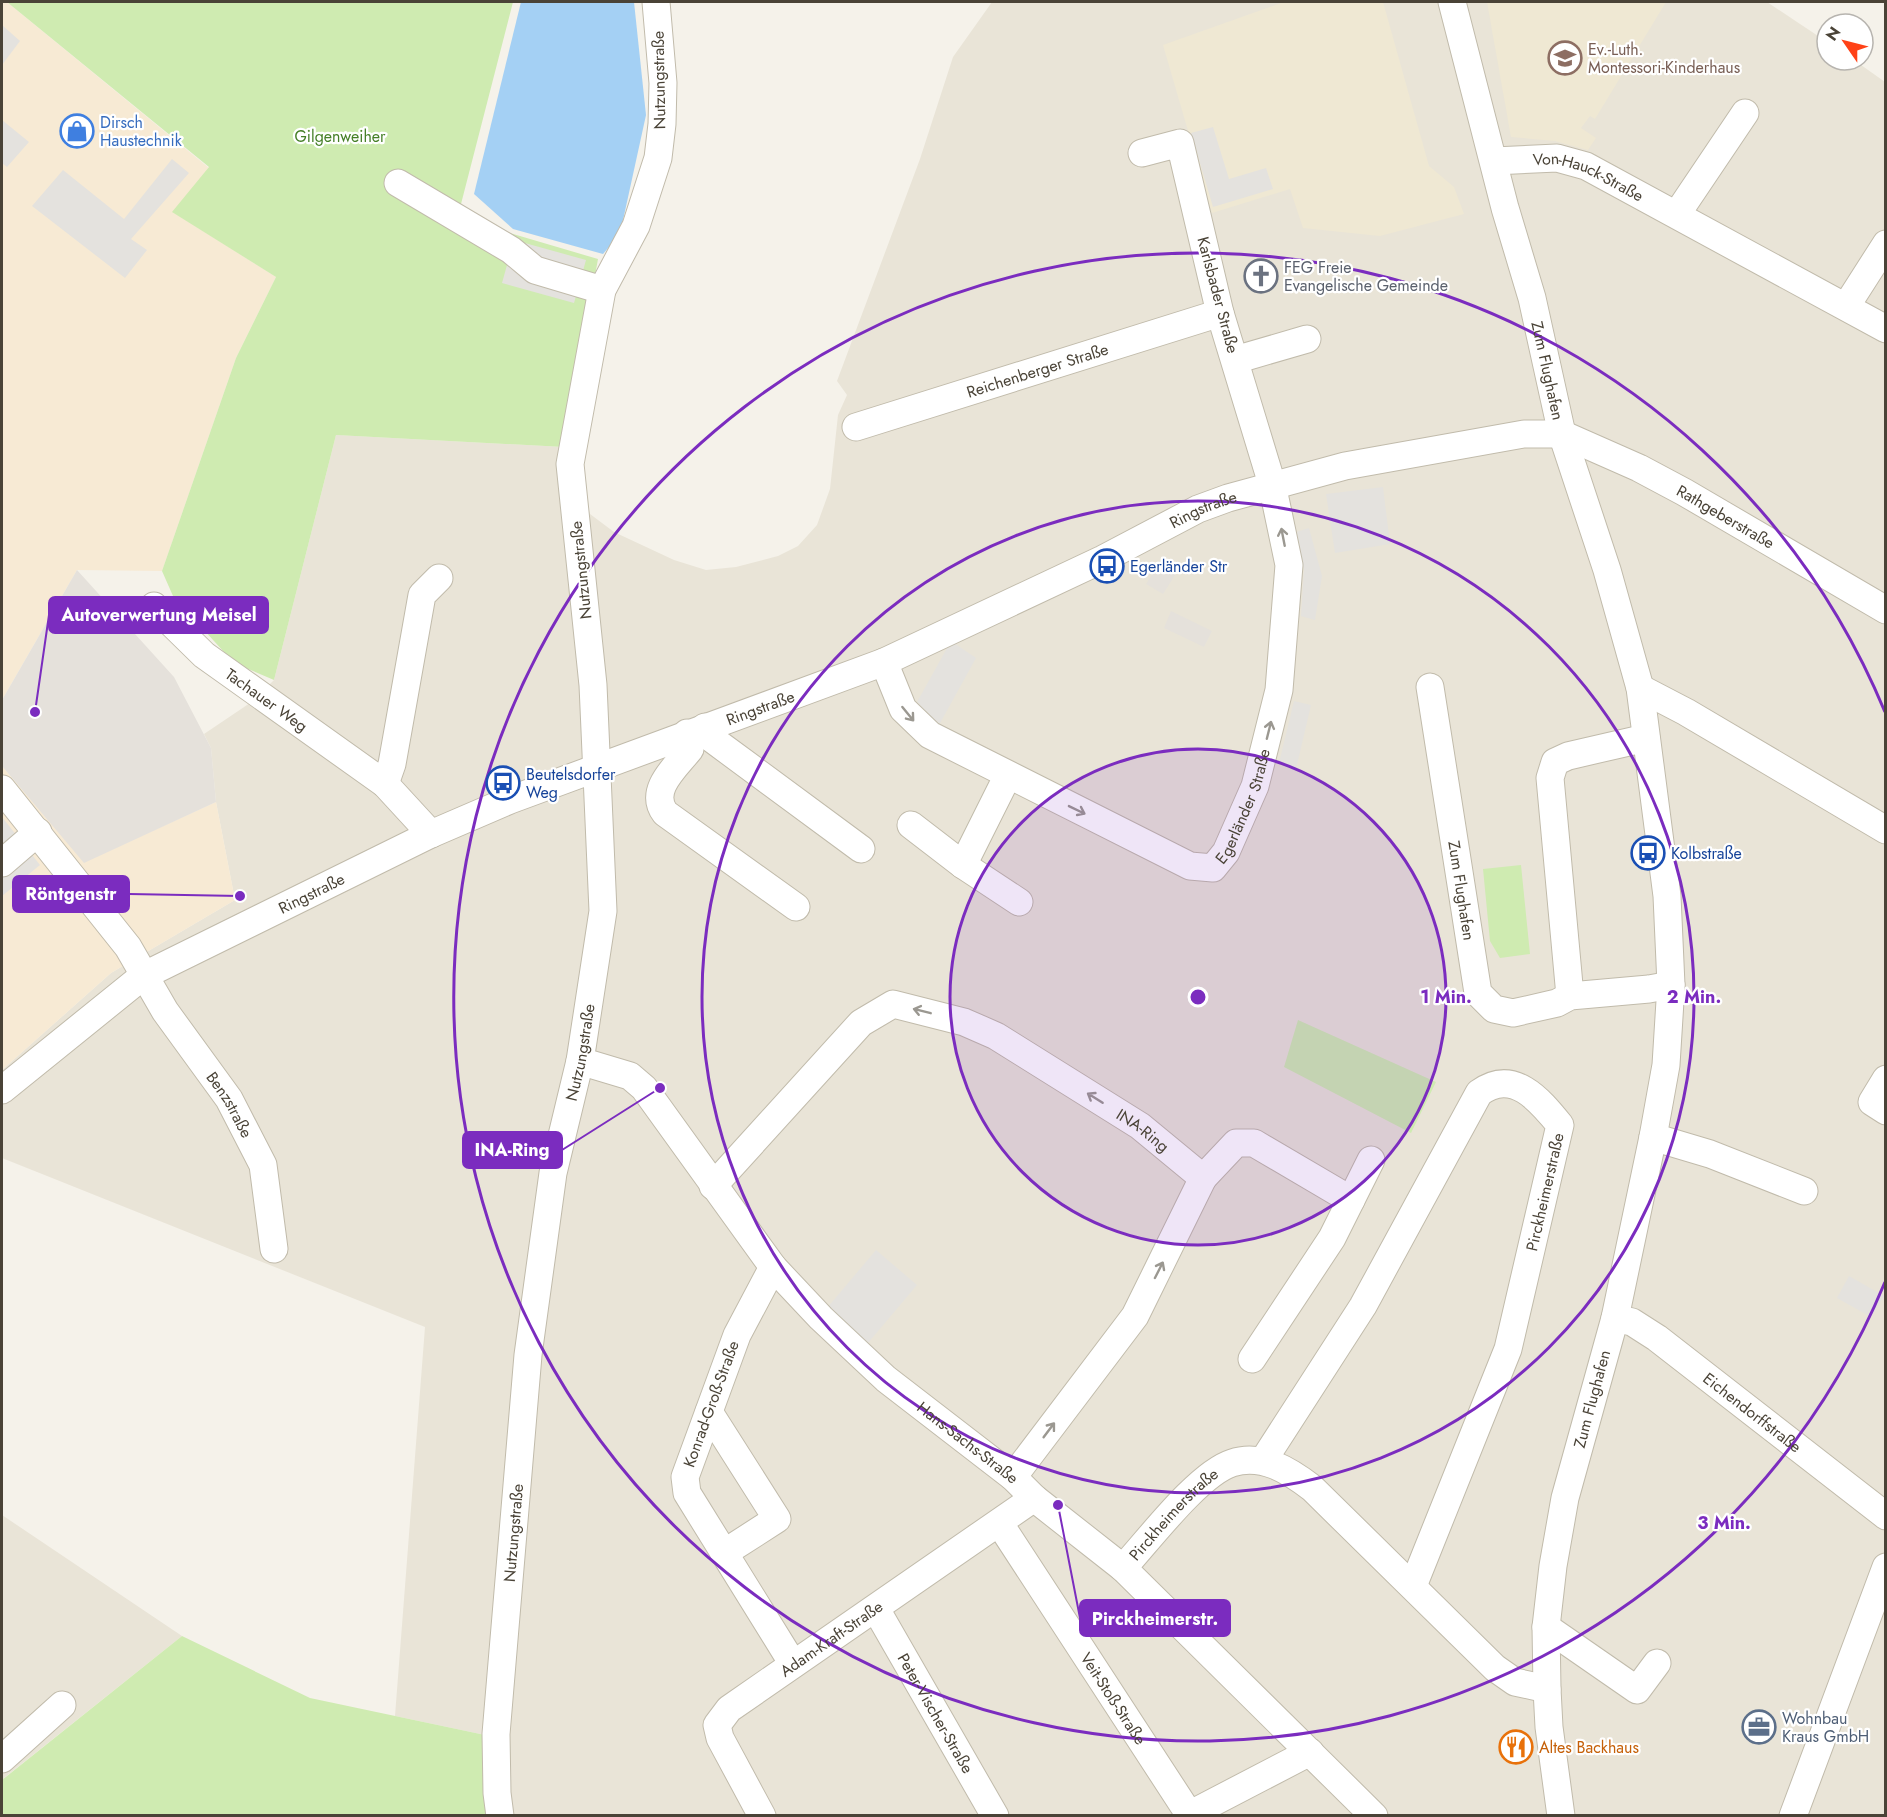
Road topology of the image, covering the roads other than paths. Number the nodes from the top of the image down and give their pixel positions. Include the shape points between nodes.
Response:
1 (656, 2) edge
2 (1452, 2) edge
3 (1745, 113) dead end
4 (1142, 153) dead end
5 (1494, 161) junction
6 (398, 183) dead end
7 (1677, 214) junction
8 (1886, 244) edge
9 (602, 290) junction
10 (1847, 305) junction
11 (1220, 313) junction
12 (1886, 328) edge
13 (1307, 339) dead end
14 (1235, 360) junction
15 (856, 427) dead end
16 (1562, 434) junction
17 (1272, 484) junction
18 (439, 578) dead end
19 (154, 606) dead end
20 (1886, 610) edge
21 (884, 662) junction
22 (1430, 687) dead end
23 (1640, 688) junction
24 (696, 730) junction
25 (1636, 741) junction
26 (596, 769) junction
27 (1008, 776) junction
28 (385, 784) junction
29 (2, 789) edge
30 (911, 825) dead end
31 (1886, 830) edge
32 (38, 832) junction
33 (431, 834) junction
34 (861, 849) dead end
35 (2, 863) edge
36 (963, 865) junction
37 (1018, 902) dead end
38 (796, 907) dead end
39 (143, 976) junction
40 (1671, 985) junction
41 (1570, 996) junction
42 (580, 1061) junction
43 (1886, 1079) edge
44 (2, 1090) edge
45 (1886, 1111) edge
46 (1653, 1137) junction
47 (1371, 1160) dead end
48 (1203, 1178) junction
49 (713, 1186) junction
50 (1804, 1191) dead end
51 (1351, 1200) junction
52 (274, 1249) dead end
53 (773, 1267) junction
54 (1615, 1318) junction
55 (1252, 1359) dead end
56 (709, 1412) junction
57 (1263, 1461) junction
58 (1013, 1477) junction
59 (1034, 1498) junction
60 (1886, 1516) edge
61 (999, 1524) junction
62 (724, 1552) junction
63 (1886, 1566) edge
64 (1123, 1569) junction
65 (1413, 1586) junction
66 (876, 1609) junction
67 (1546, 1628) junction
68 (1657, 1663) dead end
69 (793, 1664) junction
70 (1547, 1689) junction
71 (62, 1704) dead end
72 (1310, 1752) junction
73 (2, 1758) edge
74 (500, 1815) edge
75 (762, 1815) edge
76 (995, 1815) edge
77 (1188, 1815) edge
78 (1374, 1815) edge
79 (1562, 1815) edge
80 (1793, 1815) edge

1 - 9 street, Nutzungstraße via 663,83 658,158 636,226
2 - 5 street, Zum Flughafen
3 - 7 street
4 - 11 street, Karlsbader Straße via 1180,143
5 - 7 street, Von-Hauck-Straße via 1571,161
5 - 16 street, Zum Flughafen via 1532,298
6 - 9 street via 511,250 535,270
7 - 10 street, Von-Hauck-Straße
8 - 10 street
9 - 26 street, Nutzungstraße via 570,464 593,685
10 - 12 street, Von-Hauck-Straße
11 - 14 street, Karlsbader Straße
11 - 15 street, Reichenberger Straße
13 - 14 street
14 - 17 street, Karlsbader Straße
16 - 17 street, Ringstraße via 1524,434 1461,444
16 - 20 street, Rathgeberstraße via 1684,492
16 - 23 street, Zum Flughafen
17 - 21 street, Ringstraße via 1198,509 1103,559
27 -> 17 street, Egerländer Straße via 1190,866 1213,868 1226,852 1255,786 1279,690 1288,565
18 - 28 street via 422,596 392,764
19 - 28 street, Tachauer Weg via 204,655
21 - 24 street, Ringstraße
21 -> 27 street, Egerländer Straße via 903,709 915,723
22 - 41 street, Zum Flughafen via 1478,993 1494,1009 1513,1013
23 - 25 street, Zum Flughafen
23 - 31 street
24 - 26 street, Ringstraße
24 - 34 street
24 - 38 street via 690,749 662,785 660,806
25 - 40 street, Zum Flughafen via 1667,896
25 - 41 street via 1555,762 1550,778
26 - 33 street, Ringstraße
26 - 42 street, Nutzungstraße via 603,911
27 - 36 street
28 - 33 street, Tachauer Weg
29 - 32 street, Benzstraße
30 - 36 street
32 - 35 street
32 - 39 street, Benzstraße via 128,947
33 - 39 street, Ringstraße
36 - 37 street
39 - 44 street, Ringstraße
39 - 52 street, Benzstraße via 229,1099 263,1165
40 - 41 street, Zum Flughafen
40 - 46 street, Zum Flughafen via 1666,1065
42 - 49 street, Hans-Sachs-Straße via 630,1076 644,1088
42 - 74 street, Nutzungstraße via 553,1173 528,1355 496,1734
43 - 45 street via 1872,1102
46 - 50 street via 1710,1154
46 - 54 street, Zum Flughafen
47 - 51 street
48 -> 49 street, INA-Ring via 1140,1126 996,1036 964,1022 893,1004 861,1023
48 - 51 street via 1236,1143 1254,1143
58 -> 48 street via 1135,1316
49 - 53 street, Hans-Sachs-Straße
51 - 55 street via 1332,1238
53 - 56 street, Konrad-Groß-Straße via 737,1335
53 - 58 street, Hans-Sachs-Straße via 886,1379
54 - 60 street, Eichendorffstraße via 1632,1322 1657,1338
54 - 67 street, Zum Flughafen via 1565,1498
56 - 62 street, Konrad-Groß-Straße via 685,1477 687,1493
56 - 62 street via 777,1519
57 - 64 street, Pirckheimerstraße via 1232,1463 1202,1481
57 - 65 street, Pirckheimerstraße via 1289,1470 1312,1488
57 - 65 street, Pirckheimerstraße via 1363,1306 1479,1093 1490,1085 1504,1083 1531,1092 1560,1125 1510,1337
58 - 59 street, Hans-Sachs-Straße
59 - 61 street, Adam-Kraft-Straße
59 - 64 street, Hans-Sachs-Straße
61 - 66 street, Adam-Kraft-Straße
61 - 77 street, Veit-Stoß-Straße
62 - 69 street, Konrad-Groß-Straße
63 - 80 street
64 - 72 street, Hans-Sachs-Straße
65 - 70 street, Pirckheimerstraße via 1495,1668 1515,1682
66 - 69 street, Adam-Kraft-Straße
66 - 76 street, Peter-Vischer-Straße
67 - 68 street via 1636,1690
67 - 70 street, Zum Flughafen
69 - 75 street, Adam-Kraft-Straße via 729,1710 717,1725 720,1738
70 - 79 street, Zum Flughafen
71 - 73 street
72 - 77 street
72 - 78 street, Hans-Sachs-Straße

